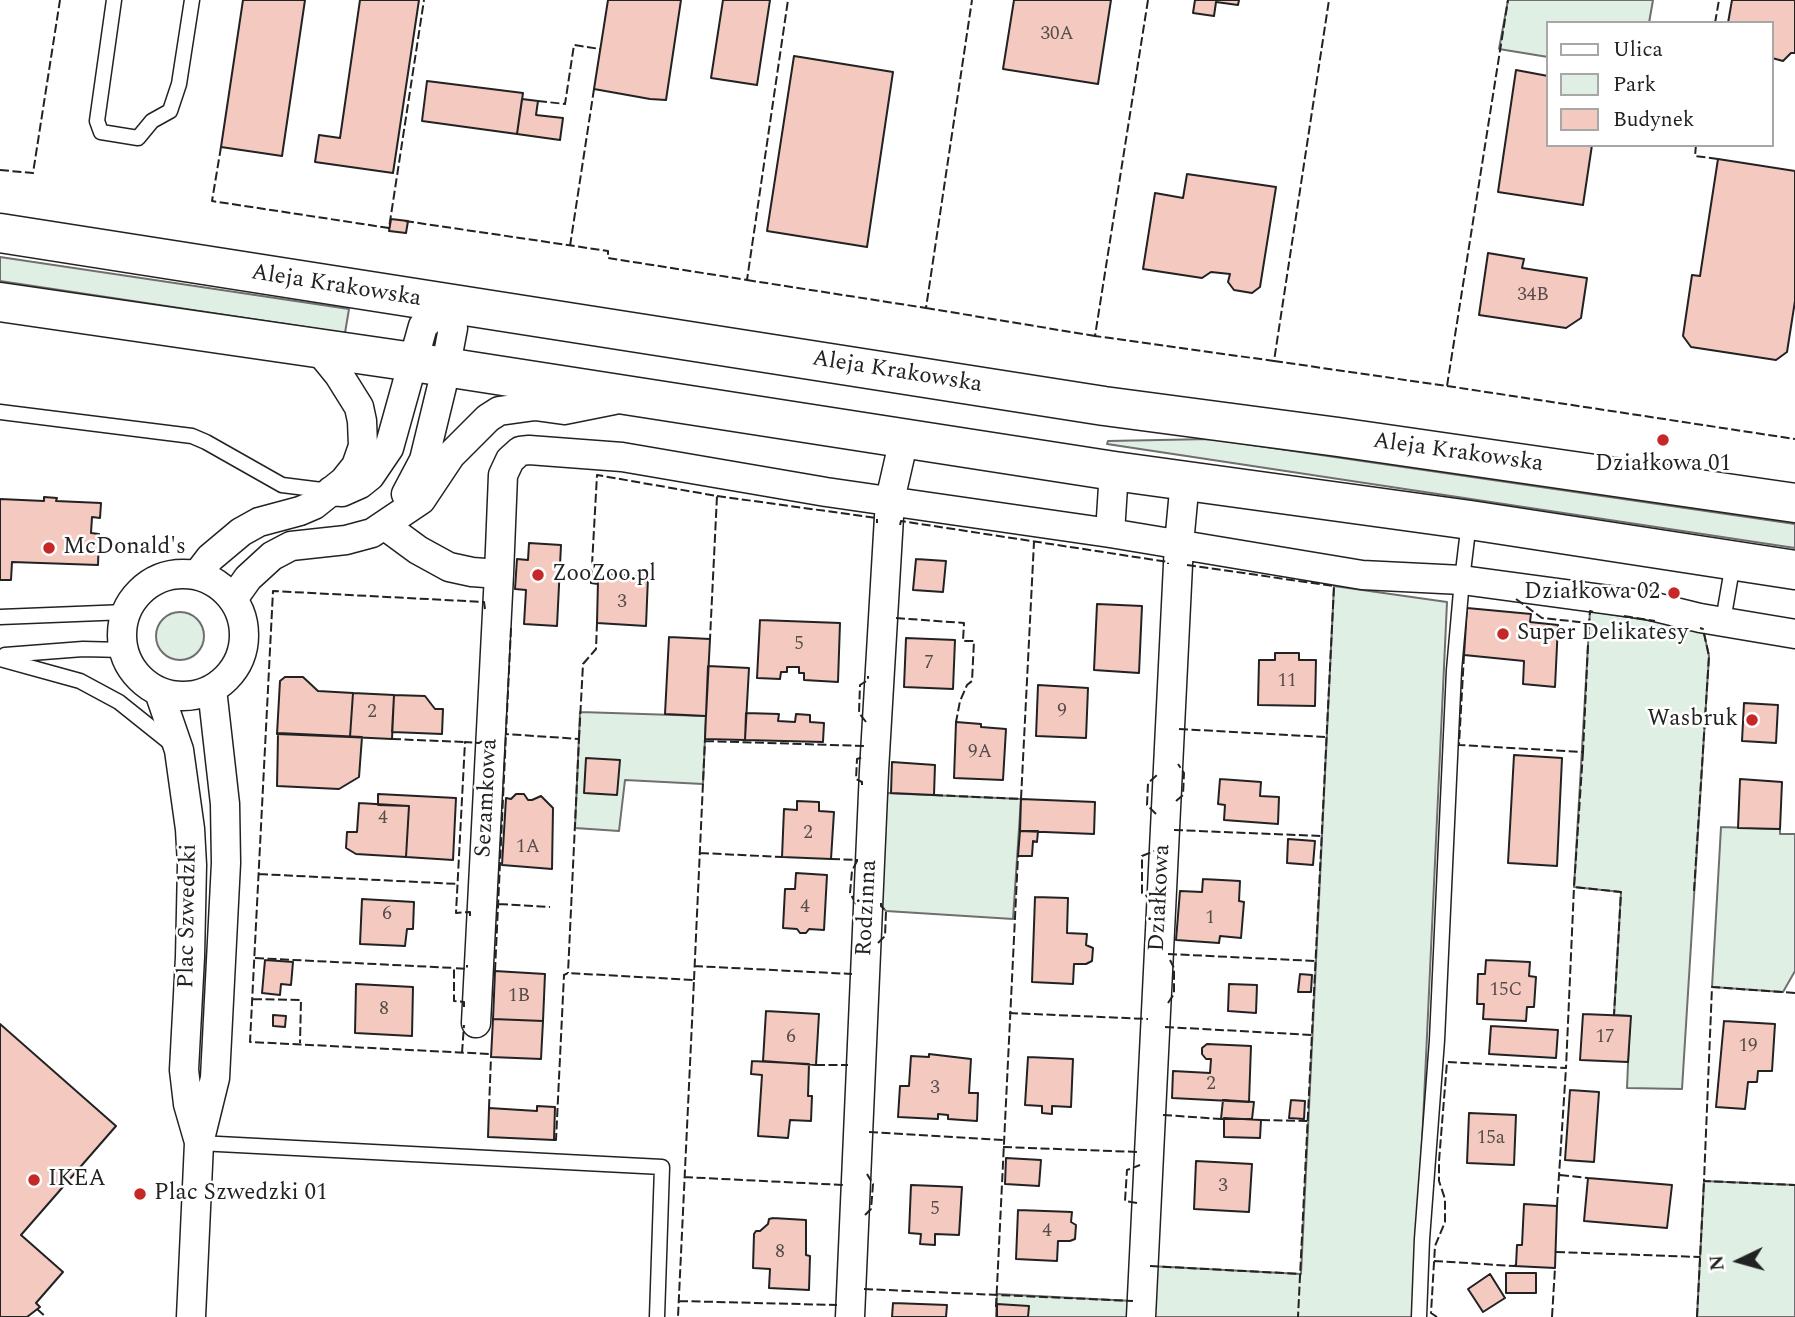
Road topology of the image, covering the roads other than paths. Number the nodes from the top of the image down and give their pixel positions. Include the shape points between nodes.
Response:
1 (114, 0) edge
2 (192, 0) edge
3 (0, 233) edge
4 (0, 302) edge
5 (447, 304) junction
6 (317, 348) junction
7 (429, 365) junction
8 (634, 396) junction
9 (0, 412) edge
10 (904, 439) junction
11 (1114, 471) junction
12 (1185, 480) junction
13 (331, 491) junction
14 (890, 500) junction
15 (1795, 503) edge
16 (1470, 520) junction
17 (384, 525) junction
18 (1110, 533) junction
19 (1179, 544) junction
20 (1733, 561) junction
21 (1795, 570) edge
22 (499, 574) junction
23 (197, 575) junction
24 (1462, 580) junction
25 (233, 599) junction
26 (126, 612) junction
27 (0, 617) edge
28 (1723, 621) junction
29 (1795, 634) edge
30 (123, 650) junction
31 (0, 657) edge
32 (212, 689) junction
33 (159, 692) junction
34 (179, 750) junction
35 (476, 1023) dead end
36 (199, 1143) junction
37 (191, 1317) edge
38 (657, 1317) edge
39 (850, 1317) edge
40 (1141, 1317) edge
41 (1419, 1317) edge

1 - 2 lane via 97,121 102,132 138,138 152,121 170,111 179,84
3 - 5 main road, Aleja Krakowska
4 - 6 main road
5 - 7 street via 423,326
5 - 15 main road, Aleja Krakowska via 1104,406
6 - 7 main road
6 - 13 street via 349,388 362,421 363,446 356,466
7 - 8 main road
7 - 13 street via 370,476 342,492
7 - 17 street via 424,460
8 - 10 main road
8 - 17 street via 564,410 535,406 499,411 451,455 421,500
9 - 13 lane via 192,436 282,485
10 - 11 main road
10 - 14 street, Rodzinna
11 - 12 main road
11 - 18 street
12 - 16 main road
12 - 19 street, Działkowa
13 - 23 street via 314,505 241,532
14 - 18 street
14 - 22 street via 622,457 529,450 510,460 503,475
14 - 39 street, Rodzinna
16 - 20 main road
16 - 24 lane
17 - 22 street via 449,567
17 - 25 street via 359,537 291,546 260,565
18 - 19 street
19 - 24 street via 1362,575
19 - 40 street, Działkowa
20 - 21 main road
20 - 28 lane
22 - 35 street, Sezamkowa
23 - 25 street via 211,580
23 - 26 street via 156,580 133,599
24 - 28 street
24 - 41 lane
25 - 32 street via 242,618 240,659 229,677
26 - 27 lane
26 - 30 street
28 - 29 street
30 - 31 lane
30 - 33 street via 143,682
31 - 34 lane via 80,681 119,702
32 - 33 street via 186,696
32 - 36 street, Plac Szwedzki via 225,803 226,863 215,1078
33 - 34 street, Plac Szwedzki
34 - 36 street, Plac Szwedzki via 192,864 184,1070
36 - 37 street, Plac Szwedzki
36 - 38 lane via 662,1167

